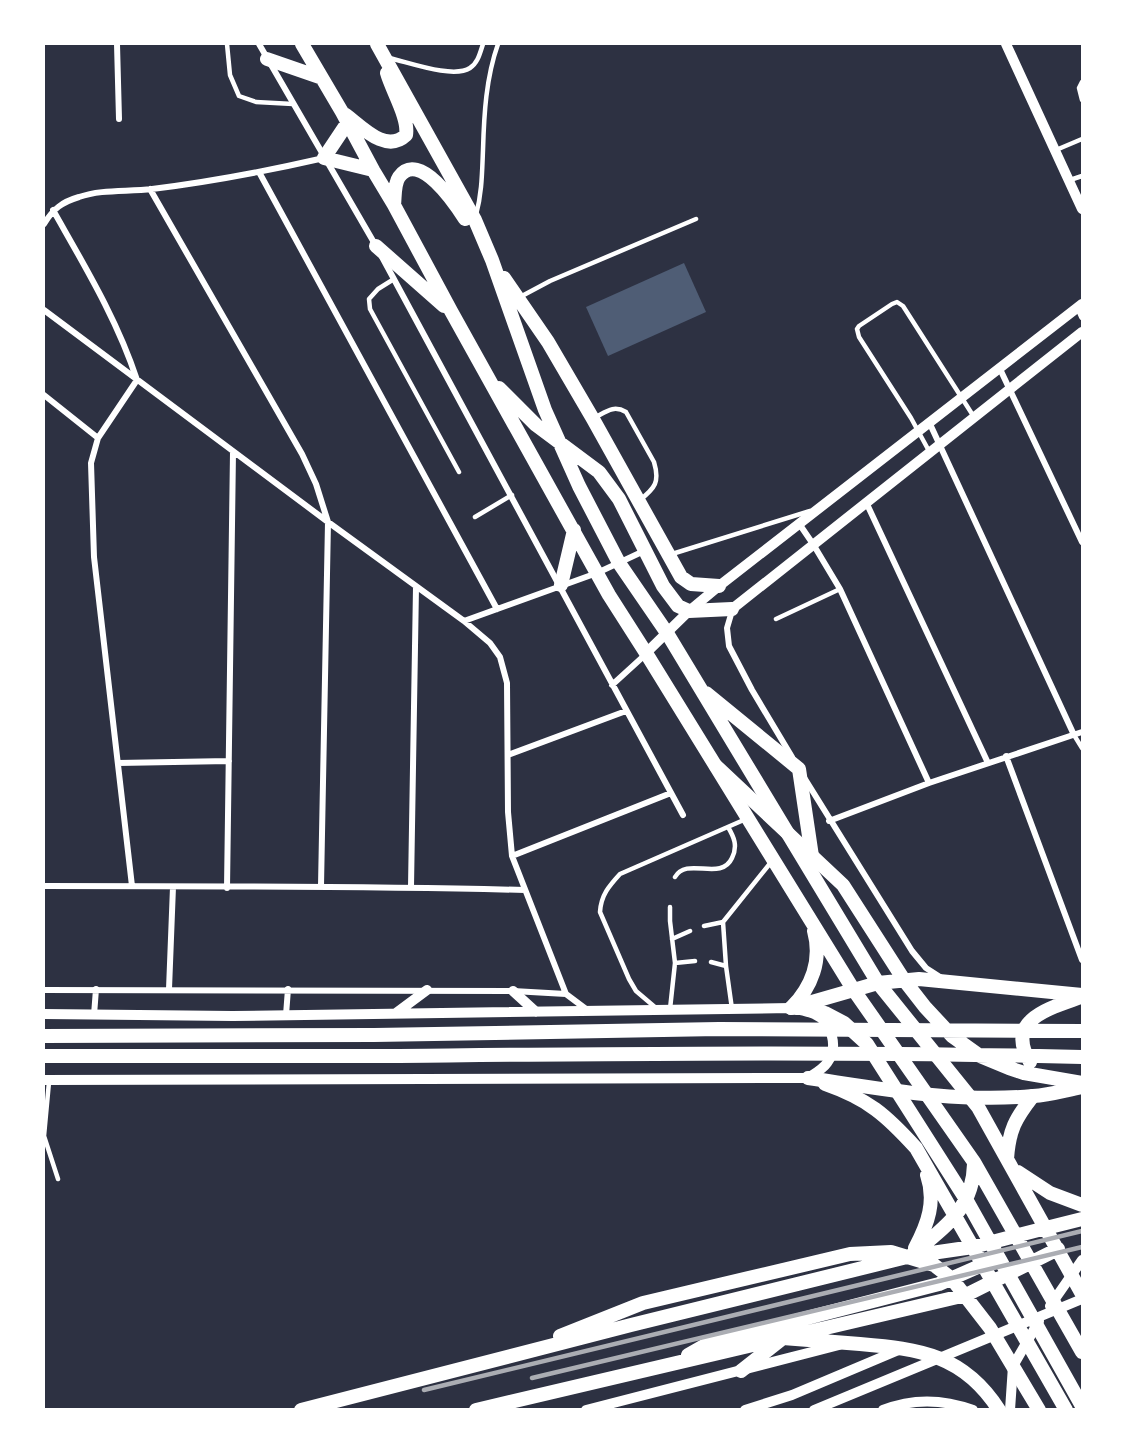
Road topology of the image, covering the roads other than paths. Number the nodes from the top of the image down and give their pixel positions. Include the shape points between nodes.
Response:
1 (117, 44) edge
2 (227, 44) edge
3 (259, 44) edge
4 (302, 44) edge
5 (377, 44) edge
6 (483, 44) edge
7 (498, 44) edge
8 (1006, 44) edge
9 (384, 57) junction
10 (267, 59) junction
11 (322, 78) junction
12 (1083, 82) edge
13 (1083, 100) edge
14 (293, 104) junction
15 (345, 117) junction
16 (119, 119) dead end
17 (1083, 139) edge
18 (1056, 150) junction
19 (324, 158) junction
20 (373, 170) junction
21 (259, 172) junction
22 (1083, 176) edge
23 (1070, 180) junction
24 (150, 189) junction
25 (394, 205) junction
26 (1083, 209) edge
27 (52, 210) junction
28 (696, 219) dead end
29 (475, 220) junction
30 (44, 224) edge
31 (376, 246) junction
32 (492, 260) junction
33 (394, 279) junction
34 (517, 298) junction
35 (44, 310) edge
36 (1081, 310) edge
37 (450, 311) junction
38 (1083, 332) edge
39 (1000, 369) junction
40 (485, 373) junction
41 (137, 380) junction
42 (1010, 389) junction
43 (44, 395) edge
44 (961, 399) junction
45 (974, 417) junction
46 (593, 419) junction
47 (930, 424) junction
48 (919, 432) junction
49 (98, 438) junction
50 (559, 443) junction
51 (939, 444) junction
52 (233, 452) junction
53 (930, 452) junction
54 (459, 472) dead end
55 (625, 478) junction
56 (609, 485) junction
57 (512, 495) junction
58 (638, 502) junction
59 (866, 502) junction
60 (824, 506) junction
61 (475, 517) dead end
62 (328, 522) junction
63 (800, 525) junction
64 (574, 530) junction
65 (1083, 542) edge
66 (813, 544) junction
67 (644, 551) junction
68 (669, 555) junction
69 (619, 563) junction
70 (597, 573) junction
71 (561, 585) junction
72 (719, 586) junction
73 (416, 587) junction
74 (840, 589) junction
75 (497, 609) junction
76 (732, 609) junction
77 (689, 611) junction
78 (776, 619) dead end
79 (464, 621) junction
80 (667, 633) junction
81 (646, 653) junction
82 (612, 685) junction
83 (699, 686) junction
84 (626, 711) junction
85 (1083, 732) edge
86 (1074, 735) junction
87 (1083, 748) edge
88 (508, 755) junction
89 (1006, 756) junction
90 (229, 761) junction
91 (118, 763) junction
92 (988, 763) junction
93 (716, 766) junction
94 (799, 769) junction
95 (929, 783) junction
96 (671, 793) junction
97 (683, 815) dead end
98 (748, 818) junction
99 (830, 820) junction
100 (728, 826) junction
101 (788, 833) junction
102 (812, 854) junction
103 (512, 856) junction
104 (774, 859) junction
105 (675, 877) dead end
106 (818, 883) junction
107 (44, 886) edge
108 (132, 886) junction
109 (321, 886) junction
110 (173, 887) junction
111 (411, 887) junction
112 (228, 888) junction
113 (525, 890) junction
114 (670, 907) dead end
115 (807, 914) junction
116 (723, 922) junction
117 (704, 926) dead end
118 (690, 931) dead end
119 (672, 939) junction
120 (1083, 960) edge
121 (695, 961) dead end
122 (711, 962) dead end
123 (675, 963) junction
124 (726, 966) junction
125 (904, 980) junction
126 (952, 982) junction
127 (878, 983) junction
128 (170, 989) junction
129 (288, 989) junction
130 (853, 989) junction
131 (44, 990) edge
132 (96, 990) junction
133 (427, 990) junction
134 (513, 992) junction
135 (566, 994) junction
136 (1083, 995) edge
137 (791, 1008) junction
138 (658, 1009) junction
139 (670, 1009) junction
140 (732, 1009) junction
141 (587, 1010) junction
142 (536, 1012) junction
143 (395, 1013) junction
144 (44, 1014) edge
145 (94, 1015) junction
146 (286, 1015) junction
147 (1083, 1031) edge
148 (44, 1036) edge
149 (44, 1056) edge
150 (1083, 1057) edge
151 (1046, 1076) junction
152 (808, 1078) junction
153 (46, 1080) edge
154 (1083, 1085) edge
155 (897, 1091) junction
156 (929, 1095) junction
157 (1033, 1096) junction
158 (972, 1098) junction
159 (44, 1136) edge
160 (916, 1148) junction
161 (974, 1162) junction
162 (1010, 1164) junction
163 (58, 1179) dead end
164 (967, 1201) junction
165 (1083, 1204) edge
166 (956, 1216) junction
167 (1083, 1219) edge
168 (1046, 1228) junction
169 (1017, 1236) junction
170 (991, 1242) junction
171 (973, 1247) junction
172 (1058, 1249) junction
173 (911, 1256) junction
174 (999, 1257) junction
175 (1083, 1260) edge
176 (1032, 1262) junction
177 (983, 1264) junction
178 (1009, 1274) junction
179 (1072, 1274) junction
180 (952, 1278) junction
181 (993, 1281) junction
182 (1083, 1294) edge
183 (966, 1295) junction
184 (1083, 1299) edge
185 (1054, 1301) junction
186 (1083, 1309) edge
187 (1037, 1324) junction
188 (783, 1338) junction
189 (1027, 1340) junction
190 (846, 1343) junction
191 (904, 1348) junction
192 (1083, 1352) edge
193 (673, 1364) junction
194 (1012, 1366) junction
195 (741, 1371) junction
196 (1083, 1406) edge
197 (301, 1410) edge
198 (476, 1410) edge
199 (586, 1410) edge
200 (745, 1410) edge
201 (814, 1410) edge
202 (883, 1410) edge
203 (973, 1410) edge
204 (999, 1410) edge
205 (1010, 1410) edge
206 (1039, 1410) edge
207 (1066, 1410) edge

1 - 16 street
2 - 14 lane via 230,75 239,96 256,102
3 - 10 street
4 - 11 main road
5 - 9 main road
6 - 9 lane via 470,68 456,72
7 - 29 lane via 487,88 482,191
8 - 18 street
9 - 15 main road via 392,91 406,120 406,135 393,143 384,142
9 - 29 main road
10 - 11 main road
10 - 14 street
11 - 15 main road
12 - 13 lane via 1079,88
14 - 19 street
15 - 19 main road
15 - 20 main road
17 - 18 lane
18 - 23 street
19 - 20 main road
19 - 21 street
19 - 31 street
20 - 25 main road
21 - 24 street
21 - 75 street
22 - 23 lane
23 - 26 street
24 - 27 street via 80,196
24 - 62 street via 302,454
25 - 32 main road via 399,177 412,170 423,171 449,196
25 - 37 main road
27 - 30 street
27 - 41 street via 113,319
28 - 34 lane
29 - 32 main road
31 - 33 street
31 - 37 main road
32 - 34 main road
32 - 50 main road
33 - 54 lane via 369,298 370,309
33 - 57 street
34 - 46 main road
35 - 41 street
36 - 39 street
37 - 40 main road
38 - 42 street
39 - 42 street
39 - 44 street
40 - 50 main road
40 - 64 main road
41 - 49 street
41 - 52 street
42 - 45 street
42 - 65 street
43 - 49 street
44 - 45 lane
44 - 47 street
44 - 48 lane via 903,306 892,304 859,326 859,337
45 - 51 street
46 - 55 main road
46 - 58 lane via 612,408 626,412 632,421 657,472 653,490
47 - 48 street
47 - 51 street
48 - 53 lane
48 - 60 street
49 - 91 street via 91,463 92,526
50 - 56 main road via 599,472
50 - 69 main road
51 - 53 street
51 - 86 street
52 - 62 street
52 - 90 street
53 - 59 street
55 - 56 main road
55 - 58 main road
56 - 67 main road
57 - 61 lane
57 - 71 street
58 - 68 main road
59 - 66 street
59 - 92 street
60 - 63 street
60 - 68 lane
62 - 73 street
62 - 109 street
63 - 66 street
63 - 72 street
64 - 70 main road
64 - 71 main road
66 - 74 street
66 - 76 street
67 - 69 street
67 - 77 main road via 663,586 678,606
68 - 72 main road via 681,577 691,584
69 - 70 street
69 - 80 main road
70 - 71 street
70 - 81 main road
71 - 75 street
71 - 82 street
72 - 77 street
73 - 79 street
73 - 111 street
74 - 78 lane
74 - 95 street
75 - 79 street
76 - 77 main road
76 - 94 street via 727,627 729,646
77 - 80 street
79 - 88 street via 490,643 504,666
80 - 81 street
80 - 83 main road
81 - 82 street
81 - 93 main road
82 - 84 street
83 - 94 main road
83 - 101 main road
84 - 88 street
84 - 96 street
85 - 86 street
86 - 87 lane
86 - 89 street
88 - 103 street
89 - 92 street
89 - 120 street
90 - 91 street
90 - 112 street
91 - 108 street
92 - 95 street
93 - 98 main road
93 - 101 main road
94 - 99 street
94 - 102 main road
95 - 99 street
96 - 97 street
96 - 103 street
98 - 100 lane
98 - 104 main road
99 - 126 street via 918,960 933,974
100 - 105 lane via 735,840 730,862 714,869 684,868
100 - 138 lane via 620,874 601,901 600,912 628,979 636,992
101 - 102 main road
101 - 106 main road
102 - 106 main road
102 - 125 main road via 843,885
103 - 113 street
104 - 115 main road
104 - 116 lane
106 - 127 main road
107 - 108 street
108 - 110 street
109 - 111 street
109 - 112 street
110 - 112 street
110 - 128 street
111 - 113 street
113 - 135 street
114 - 119 lane
115 - 130 main road
115 - 137 main road via 816,937 816,962 810,983
116 - 117 lane
116 - 124 lane
118 - 119 lane
119 - 123 lane
121 - 123 lane
122 - 124 lane
123 - 139 lane
124 - 140 lane
125 - 126 main road
125 - 127 main road
125 - 151 main road via 937,1022 967,1048 994,1063
126 - 136 main road
127 - 130 main road
127 - 158 main road
128 - 129 street
128 - 132 street
129 - 133 street
129 - 146 street
130 - 137 main road
130 - 156 main road
131 - 132 street
132 - 145 street
133 - 134 street
133 - 143 street
134 - 135 street
134 - 142 street
135 - 141 street
136 - 151 main road via 1040,1012 1029,1021 1023,1041 1028,1058
137 - 140 street
137 - 152 street via 816,1014 828,1025 832,1036 831,1058
137 - 155 main road via 811,1008 844,1023 867,1044
138 - 139 street
138 - 141 street
139 - 140 street
141 - 142 street
142 - 143 street
143 - 146 street
144 - 145 street
145 - 146 street
147 - 148 main road via 719,1029
149 - 150 main road via 721,1053
151 - 154 main road
152 - 153 street
152 - 155 main road
152 - 160 main road via 857,1096 877,1109
153 - 159 lane
154 - 157 main road
155 - 156 main road
155 - 164 main road
156 - 158 main road
156 - 161 main road
157 - 158 main road
157 - 162 main road via 1011,1129
158 - 162 main road
159 - 163 lane
160 - 166 main road
160 - 173 main road via 930,1183 931,1206
161 - 164 main road via 974,1180
161 - 169 main road
162 - 165 main road via 1050,1193
162 - 168 main road
164 - 166 main road
164 - 170 main road
166 - 171 main road
166 - 173 main road
167 - 168 main road
168 - 169 main road
168 - 172 main road
169 - 170 main road
169 - 176 main road
170 - 171 main road
170 - 174 main road
171 - 173 main road
171 - 177 main road
172 - 176 main road
172 - 179 main road
173 - 180 main road via 934,1264
173 - 197 main road
174 - 177 main road
174 - 178 main road
175 - 179 street
176 - 178 main road
176 - 185 main road
177 - 180 main road
177 - 181 main road
178 - 181 main road
178 - 187 main road
179 - 182 main road
179 - 185 street
180 - 183 main road
180 - 193 main road via 709,1343
181 - 183 main road
181 - 189 main road
183 - 188 main road
183 - 194 main road
184 - 201 street
185 - 186 street
185 - 187 street
185 - 192 main road
187 - 189 street
187 - 196 main road
188 - 190 main road
188 - 193 main road
188 - 195 main road
189 - 194 street
189 - 207 main road
190 - 191 main road
190 - 195 street
191 - 200 street via 792,1395
191 - 204 main road via 930,1354 957,1368 983,1388
193 - 198 main road
194 - 205 street
194 - 206 main road
195 - 199 street
202 - 203 street via 924,1400

